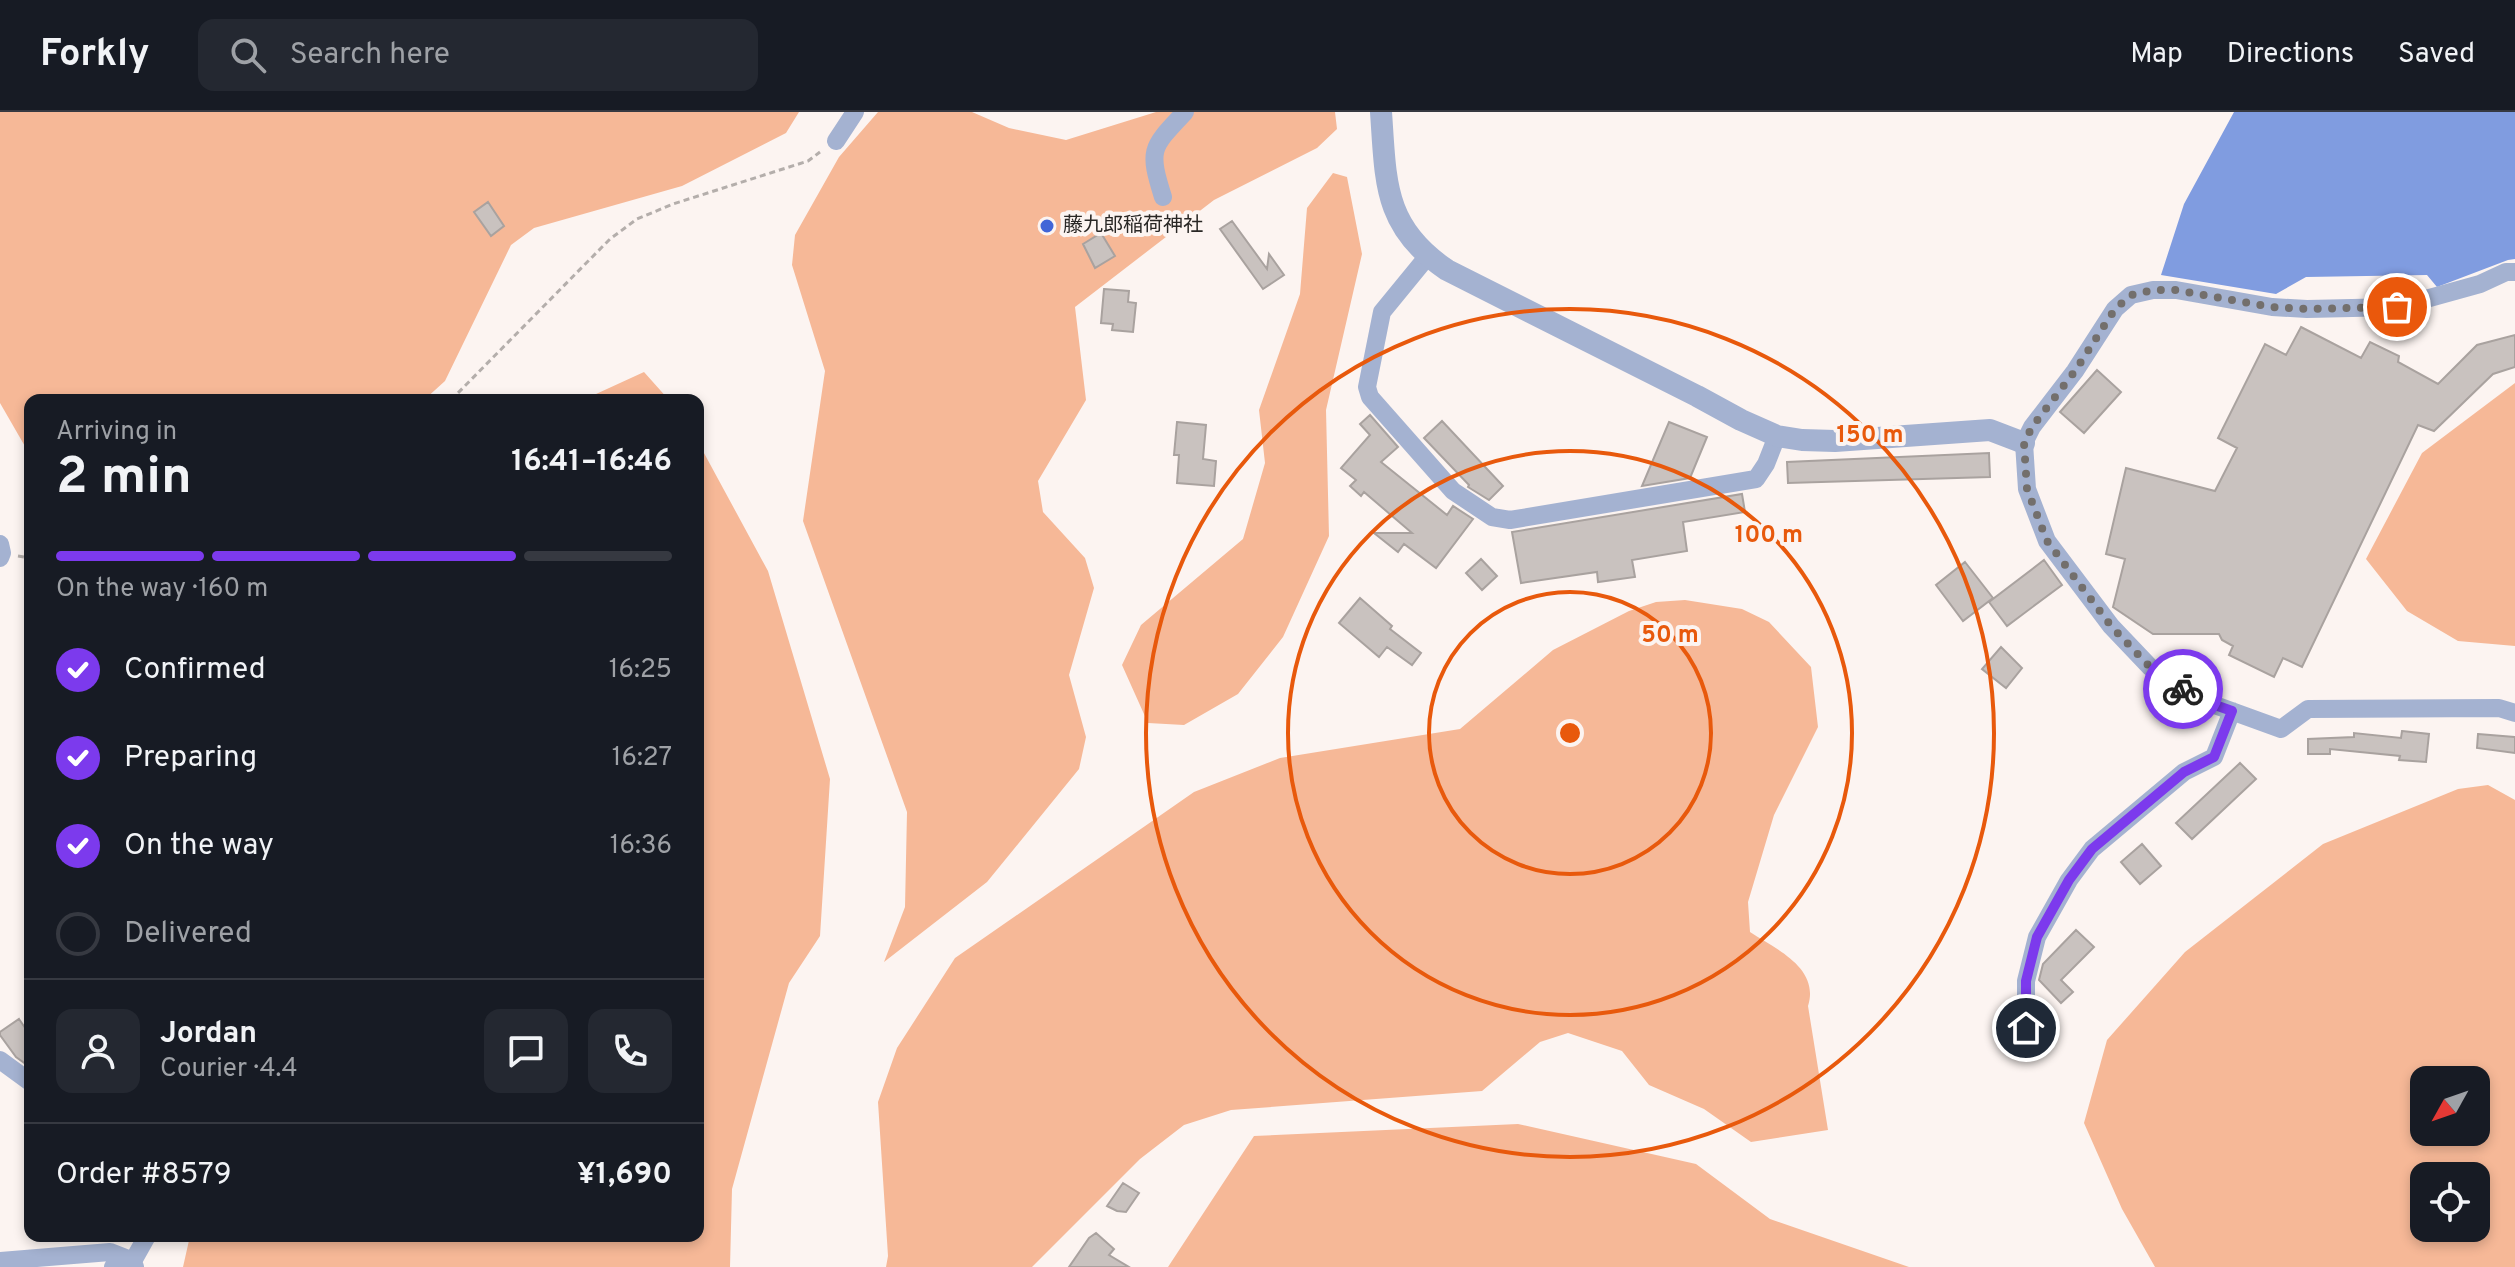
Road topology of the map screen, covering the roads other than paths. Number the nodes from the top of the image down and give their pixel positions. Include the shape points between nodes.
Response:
1 (855, 112) edge
2 (1185, 112) edge
3 (1381, 112) edge
4 (836, 141) road end
5 (1163, 197) dead end
6 (1427, 257) junction
7 (2515, 272) edge
8 (1777, 436) junction
9 (2024, 443) junction
10 (0, 544) edge
11 (0, 558) edge
12 (2510, 707) edge
13 (2232, 711) junction
14 (2026, 1028) dead end
15 (0, 1060) edge
16 (24, 1078) edge
17 (144, 1242) edge
18 (0, 1261) edge
19 (134, 1264) edge
20 (113, 1267) edge

1 - 4 street
2 - 5 street via 1159,138 1153,153
3 - 6 street via 1389,196 1414,245
6 - 8 street
6 - 8 street via 1382,312 1367,387 1370,397 1453,491 1492,517 1510,520 1756,479
7 - 9 street via 2397,307 2272,307 2176,290 2131,295 2103,325
8 - 9 street via 1835,441 1990,430
9 - 13 street via 2027,489 2047,541 2111,626 2150,667 2201,700
10 - 11 street
12 - 13 street via 2308,709 2281,729
13 - 14 street via 2214,757 2184,772 2092,849 2069,880 2037,937 2026,981
15 - 16 street
17 - 19 street
18 - 19 street via 110,1252
19 - 20 street

